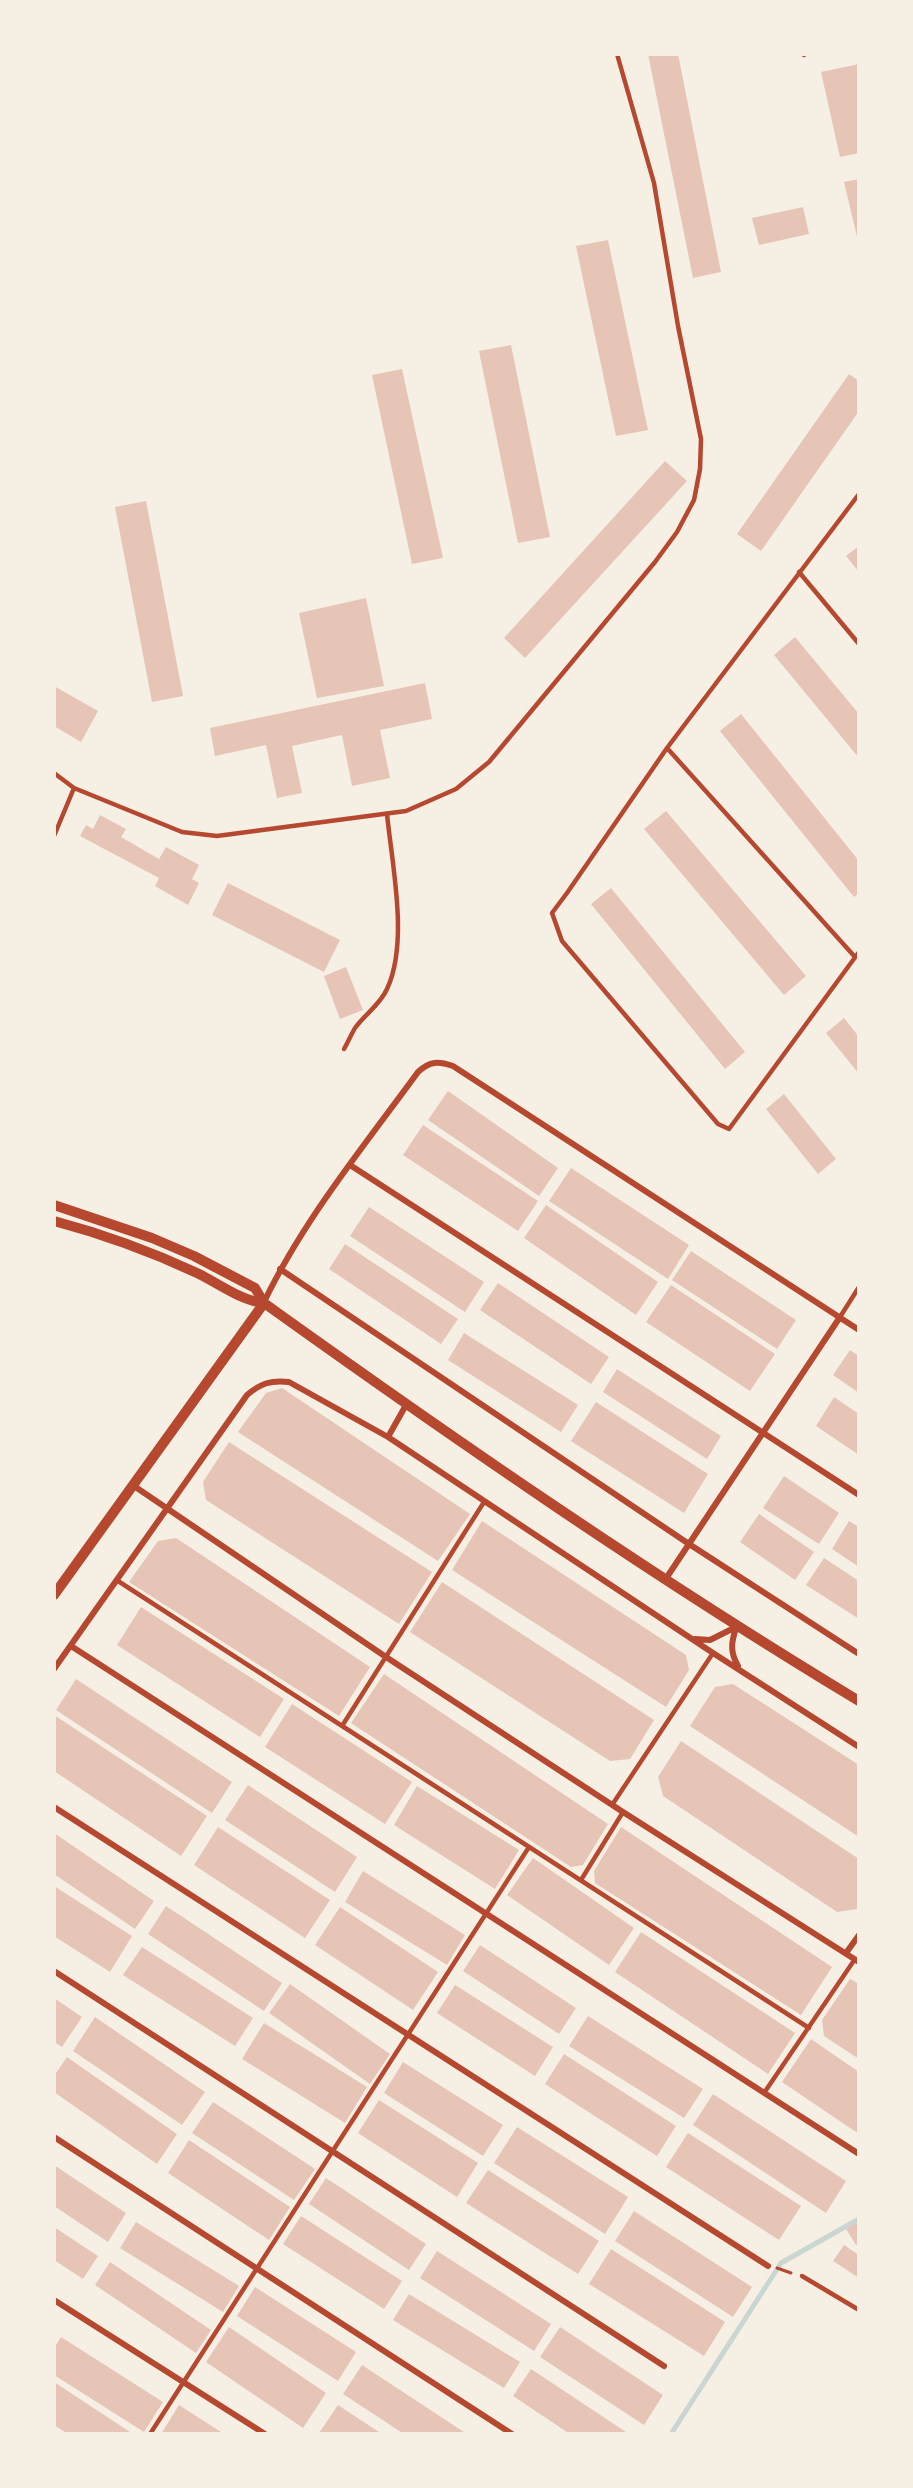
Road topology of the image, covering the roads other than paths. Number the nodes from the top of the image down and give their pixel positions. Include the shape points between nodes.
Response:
1 (617, 54) edge
2 (859, 494) edge
3 (798, 572) junction
4 (859, 644) edge
5 (667, 748) junction
6 (54, 773) edge
7 (75, 788) junction
8 (387, 814) junction
9 (54, 836) edge
10 (859, 952) edge
11 (855, 957) junction
12 (344, 1049) dead end
13 (350, 1165) junction
14 (54, 1206) edge
15 (54, 1221) edge
16 (280, 1269) junction
17 (859, 1287) edge
18 (264, 1303) junction
19 (840, 1317) junction
20 (859, 1330) edge
21 (406, 1405) junction
22 (764, 1434) junction
23 (388, 1437) junction
24 (134, 1486) junction
25 (859, 1495) edge
26 (484, 1502) junction
27 (167, 1510) junction
28 (689, 1544) junction
29 (665, 1580) junction
30 (118, 1581) junction
31 (54, 1595) edge
32 (736, 1627) junction
33 (693, 1639) junction
34 (71, 1646) junction
35 (713, 1653) junction
36 (859, 1654) edge
37 (386, 1657) junction
38 (738, 1668) junction
39 (54, 1669) edge
40 (859, 1701) edge
41 (342, 1726) junction
42 (859, 1747) edge
43 (612, 1805) junction
44 (54, 1807) edge
45 (623, 1812) junction
46 (529, 1847) junction
47 (581, 1880) junction
48 (487, 1914) junction
49 (859, 1935) edge
50 (846, 1953) junction
51 (857, 1960) edge
52 (54, 1971) edge
53 (808, 2028) junction
54 (409, 2033) junction
55 (764, 2093) junction
56 (54, 2137) edge
57 (333, 2151) junction
58 (859, 2154) edge
59 (768, 2266) road end
60 (258, 2268) junction
61 (802, 2276) road end
62 (54, 2300) edge
63 (859, 2310) edge
64 (664, 2366) dead end
65 (183, 2383) junction
66 (150, 2434) edge
67 (265, 2434) edge
68 (512, 2434) edge

1 - 8 lane via 654,183 701,439 694,500 655,562 489,762 456,789 405,811
2 - 3 lane
3 - 4 lane
3 - 5 lane
5 - 11 lane
5 - 11 lane via 552,913 562,941 718,1124 729,1129
6 - 7 lane
7 - 8 lane via 182,832 217,836
7 - 9 lane
8 - 12 lane via 398,934 396,962 387,990 356,1027
10 - 11 lane
13 - 16 street
13 - 19 street via 418,1072 440,1061 473,1078
13 - 22 street
14 - 18 street via 195,1256 255,1288
15 - 18 street via 157,1256 252,1302
16 - 18 street
16 - 28 street
17 - 19 lane
18 - 21 street
18 - 24 street
19 - 20 street
19 - 22 street
21 - 23 street
21 - 29 street
22 - 25 street
22 - 28 street
23 - 26 street
23 - 27 street via 289,1382 259,1384 247,1395
24 - 27 street
24 - 31 street
26 - 33 street
26 - 37 lane
27 - 30 street
27 - 37 street
28 - 29 street
28 - 36 street
29 - 32 street
30 - 34 street
30 - 41 lane
32 - 33 street via 710,1640
32 - 38 street via 731,1653
32 - 40 street
33 - 35 street
34 - 39 street
34 - 48 street
35 - 38 street
35 - 43 lane
37 - 41 lane
37 - 43 street
38 - 42 street
41 - 46 lane
43 - 45 street
44 - 54 street
45 - 47 lane
45 - 50 street
46 - 47 lane
46 - 48 lane
47 - 53 lane
48 - 54 lane
48 - 55 street
49 - 50 street
50 - 51 street
51 - 53 lane
52 - 57 street
53 - 55 lane
54 - 57 lane
54 - 59 street
55 - 58 street
56 - 60 street
57 - 60 lane
57 - 64 street
60 - 65 lane
60 - 68 street
61 - 63 lane
62 - 65 street
65 - 66 lane
65 - 67 street

